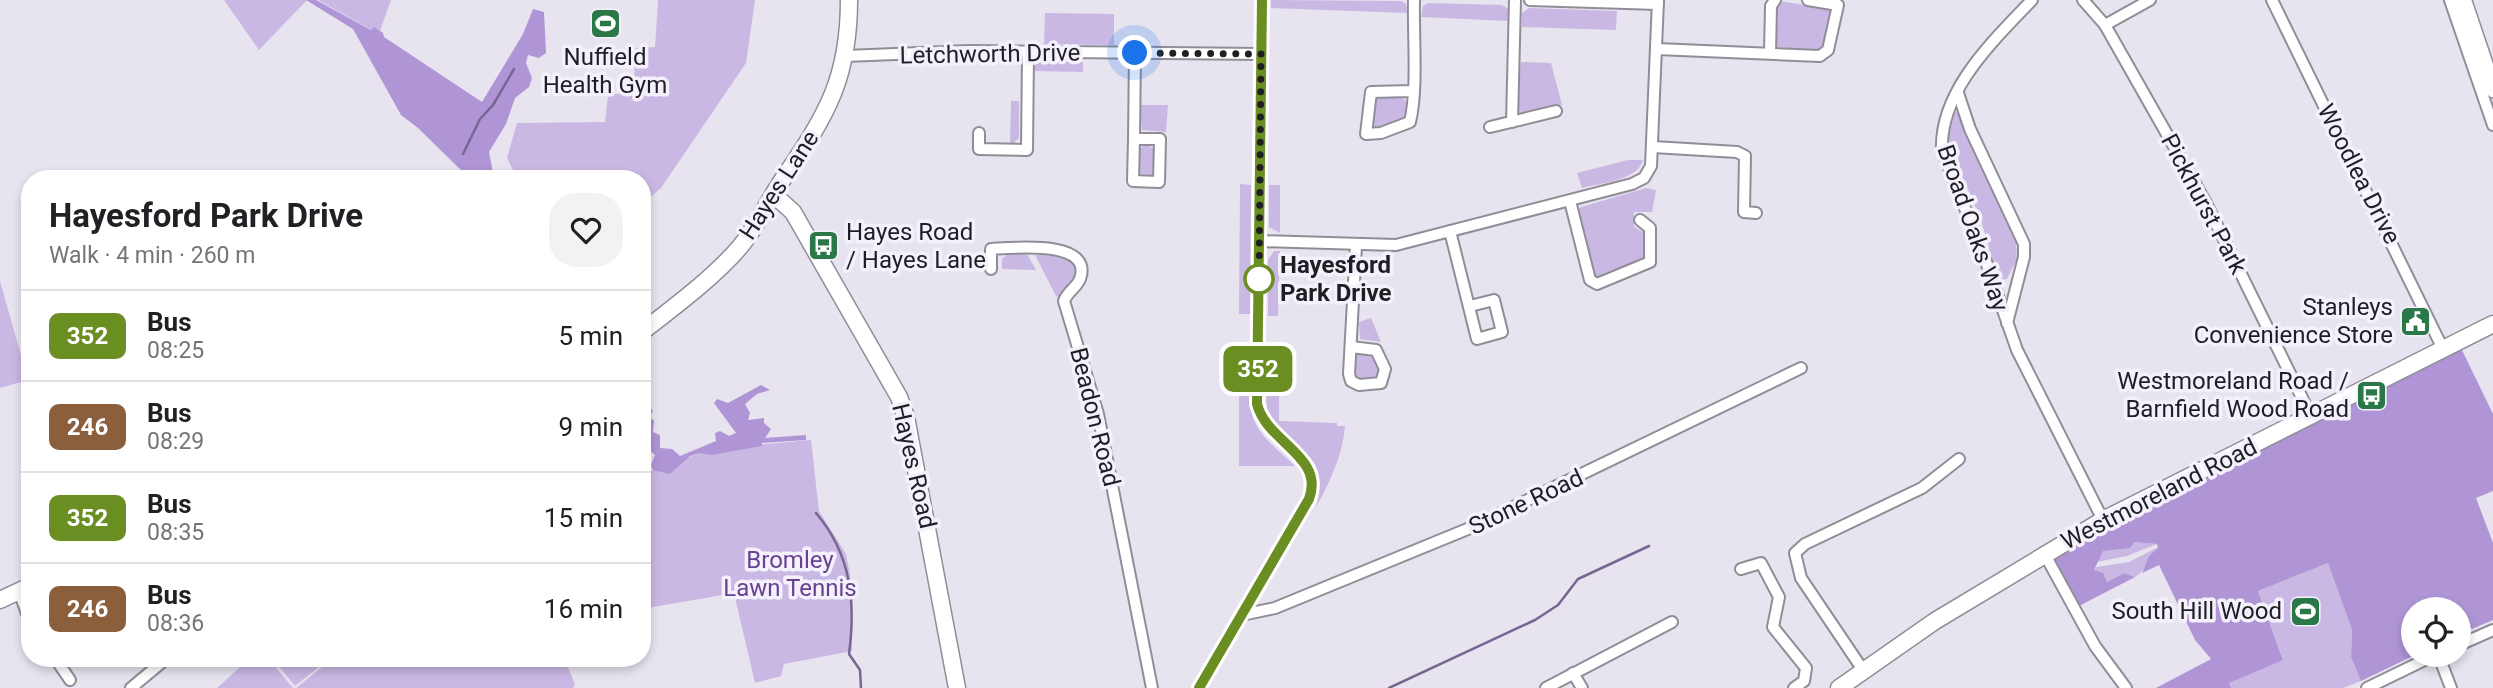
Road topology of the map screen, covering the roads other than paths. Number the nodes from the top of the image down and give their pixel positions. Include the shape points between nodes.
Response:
1 (849, 0) edge
2 (1262, 0) edge
3 (1414, 0) edge
4 (1516, 0) edge
5 (1530, 0) edge
6 (1775, 0) edge
7 (1808, 0) edge
8 (2032, 0) edge
9 (2083, 0) edge
10 (2150, 0) edge
11 (2272, 0) edge
12 (2449, 0) edge
13 (2463, 0) edge
14 (1658, 2) edge
15 (1839, 3) edge
16 (2105, 25) junction
17 (1657, 49) junction
18 (1028, 53) junction
19 (1135, 53) junction
20 (1770, 53) junction
21 (1261, 54) junction
22 (845, 56) junction
23 (2493, 89) edge
24 (1412, 91) junction
25 (1958, 93) junction
26 (1556, 111) dead end
27 (1512, 122) junction
28 (2493, 125) edge
29 (1490, 127) dead end
30 (979, 134) dead end
31 (1366, 134) junction
32 (1134, 139) junction
33 (1366, 146) dead end
34 (1653, 147) junction
35 (774, 195) junction
36 (1570, 201) junction
37 (1756, 213) dead end
38 (1640, 220) dead end
39 (1450, 231) junction
40 (1259, 241) junction
41 (1356, 246) junction
42 (991, 269) dead end
43 (1470, 306) dead end
44 (651, 324) edge
45 (2493, 324) edge
46 (2007, 325) junction
47 (1351, 347) dead end
48 (2444, 349) junction
49 (1801, 368) dead end
50 (2311, 416) junction
51 (1959, 459) dead end
52 (2103, 520) junction
53 (2044, 553) junction
54 (1741, 569) dead end
55 (21, 590) edge
56 (0, 600) edge
57 (1242, 615) junction
58 (1672, 622) dead end
59 (2493, 630) edge
60 (2471, 640) edge
61 (61, 667) edge
62 (156, 667) edge
63 (2410, 667) edge
64 (2442, 667) edge
65 (1863, 670) junction
66 (1573, 673) junction
67 (70, 680) dead end
68 (131, 688) edge
69 (957, 688) edge
70 (1152, 688) edge
71 (1199, 688) edge
72 (1546, 688) edge
73 (1582, 688) edge
74 (1794, 688) edge
75 (1839, 688) edge
76 (2126, 688) edge
77 (2367, 688) edge
78 (2451, 688) edge

1 - 22 main road, Hayes Lane
2 - 21 street
3 - 24 street
4 - 27 street
5 - 14 street
6 - 20 street
7 - 15 street
8 - 25 street, Broad Oaks Way via 1989,45
9 - 16 street, Pickhurst Park
10 - 16 street
11 - 48 street, Woodlea Drive
12 - 28 street
13 - 23 main road
14 - 17 street
15 - 20 street via 1825,54
16 - 50 street, Pickhurst Park via 2206,203
17 - 20 street
17 - 34 street
18 - 19 street, Letchworth Drive
18 - 22 street, Letchworth Drive
18 - 30 street via 1027,150 979,149
19 - 21 street, Letchworth Drive
19 - 32 street
21 - 40 street
22 - 35 main road, Hayes Lane via 826,113
24 - 31 street via 1410,122
24 - 31 street via 1371,92
25 - 46 street, Broad Oaks Way via 1941,135 1942,151
25 - 46 street, Broad Oaks Way via 2024,244
26 - 27 street
27 - 29 street
31 - 33 street
32 - 32 street via 1133,181 1159,182 1160,139
34 - 36 street via 1644,178
34 - 37 street via 1745,156 1744,212
35 - 44 main road, Hayes Lane via 737,250
35 - 69 main road, Hayes Road via 793,212 903,407
36 - 38 street via 1590,280 1597,284 1650,262 1650,228
36 - 39 street
39 - 41 street via 1396,245
39 - 43 street
40 - 41 street
40 - 57 street via 1257,404 1266,427 1307,467 1312,486 1309,499
41 - 47 street
42 - 70 street, Beadon Road via 992,249 1029,248 1063,250 1073,254 1080,268 1079,282 1064,301 1098,414
45 - 48 main road, Westmoreland Road
46 - 52 street, Broad Oaks Way
48 - 50 main road, Westmoreland Road
49 - 57 street, Stone Road via 1470,528 1275,608
50 - 52 main road, Westmoreland Road
51 - 65 street via 1922,488 1797,549 1794,559 1801,578
52 - 53 main road, Westmoreland Road
53 - 65 main road, Westmoreland Road
53 - 76 street via 2095,646
54 - 74 street via 1761,563 1779,597 1773,627 1806,668 1804,681
55 - 56 main road
57 - 71 street
58 - 66 street
59 - 60 street
61 - 67 street
62 - 68 street
63 - 77 street
64 - 78 street
65 - 75 main road, Westmoreland Road
66 - 72 street
66 - 73 street

